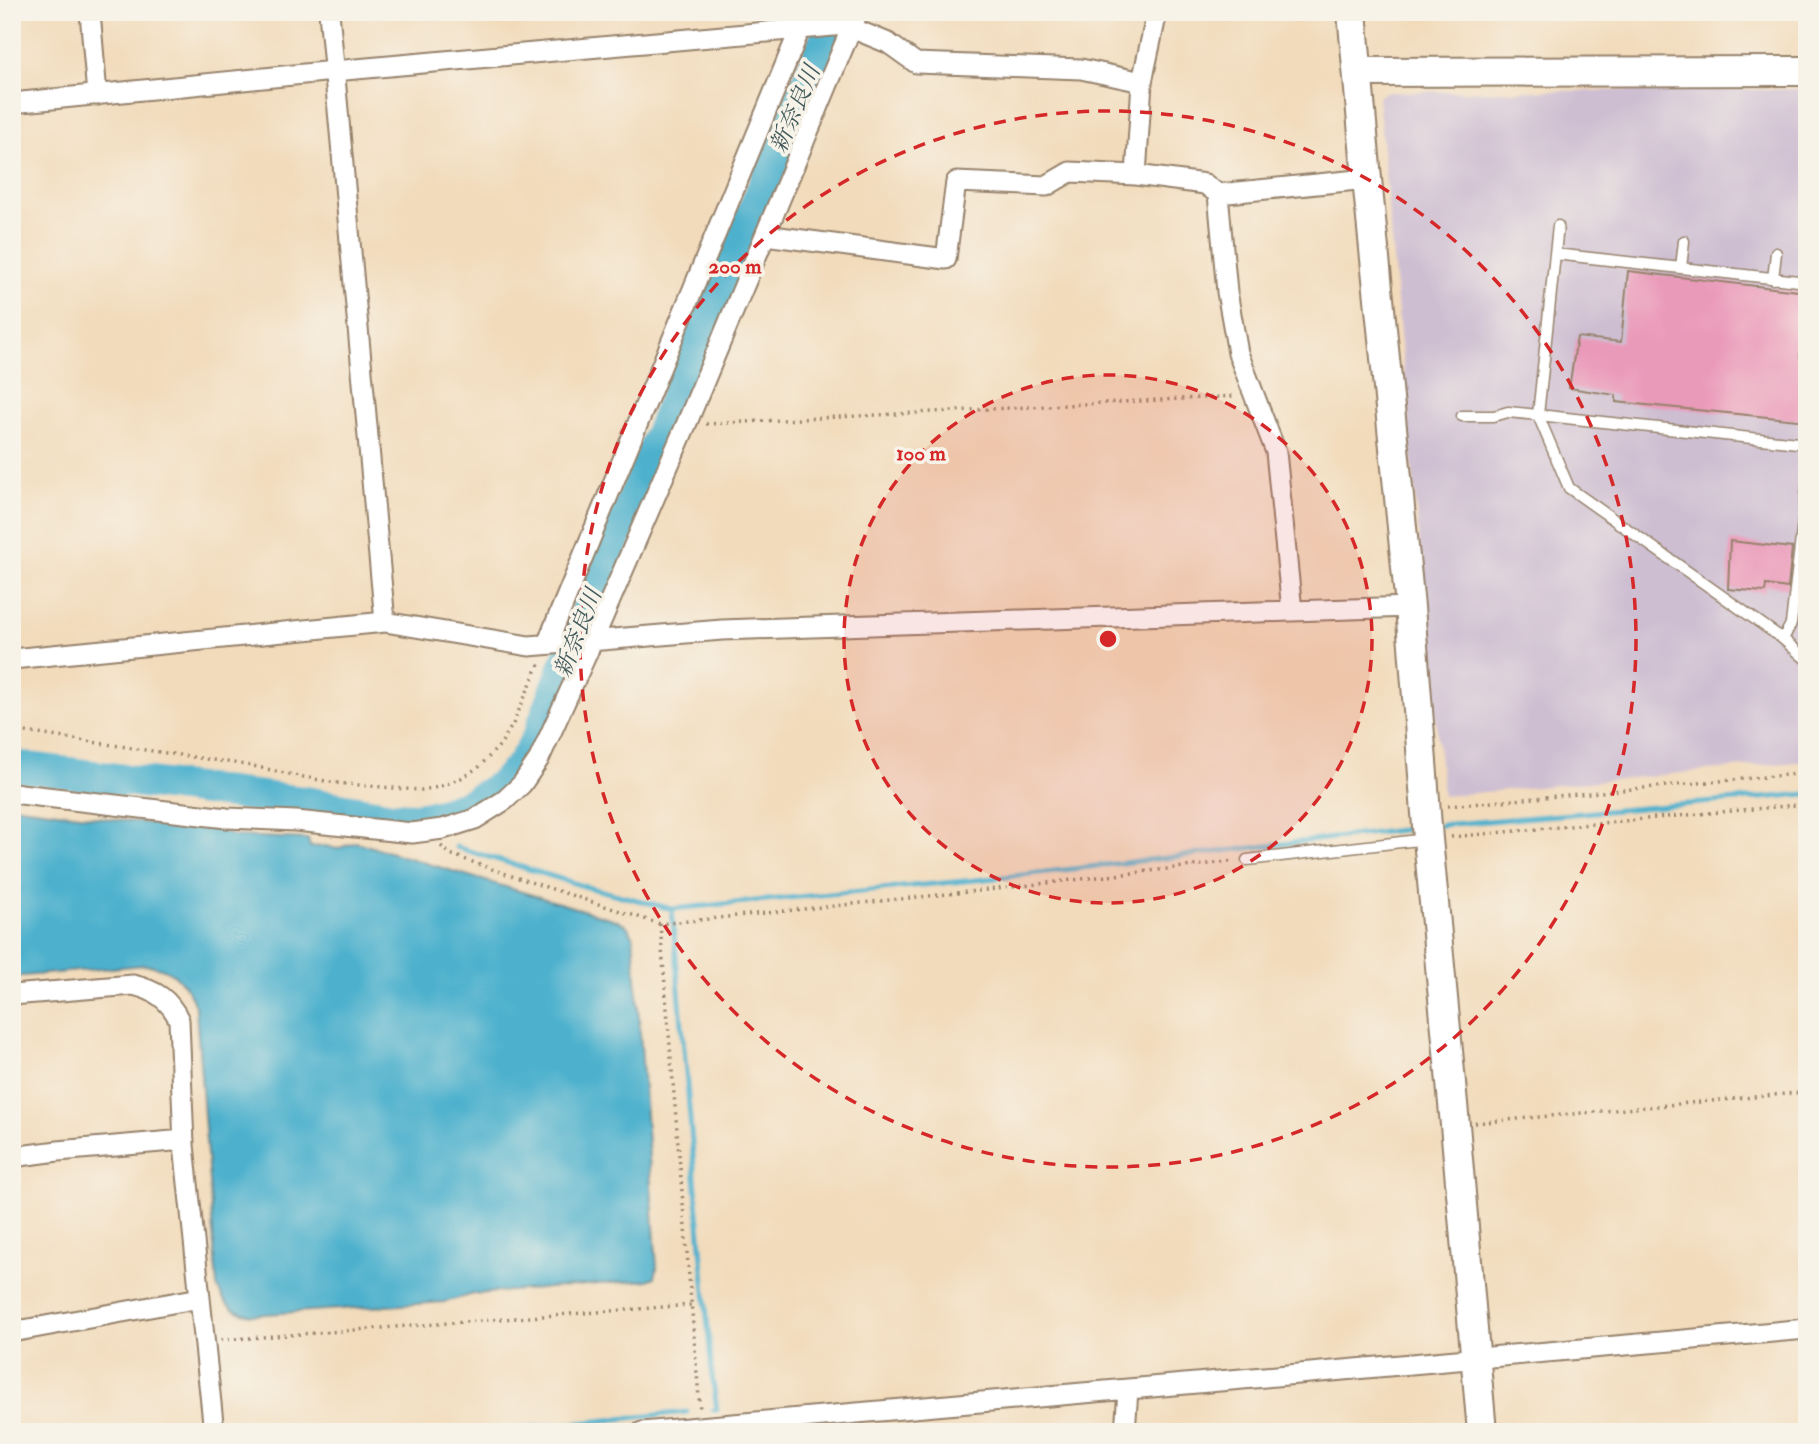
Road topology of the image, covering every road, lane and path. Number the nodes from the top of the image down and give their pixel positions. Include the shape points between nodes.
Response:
1 (90, 12) edge
2 (328, 12) edge
3 (1157, 12) edge
4 (1352, 12) edge
5 (851, 22) edge
6 (806, 23) edge
7 (334, 71) junction
8 (1807, 71) edge
9 (1358, 72) junction
10 (1142, 82) junction
11 (97, 95) junction
12 (12, 103) edge
13 (1136, 175) junction
14 (1367, 179) junction
15 (1218, 194) junction
16 (1558, 226) dead end
17 (765, 235) junction
18 (1684, 241) dead end
19 (1776, 253) dead end
20 (1555, 254) junction
21 (1681, 268) junction
22 (1773, 279) junction
23 (1807, 282) edge
24 (1255, 395) junction
25 (1538, 415) junction
26 (1462, 416) dead end
27 (686, 425) junction
28 (1807, 444) edge
29 (1807, 487) edge
30 (1410, 607) junction
31 (1292, 611) junction
32 (385, 622) junction
33 (1783, 639) junction
34 (589, 641) junction
35 (551, 644) junction
36 (12, 659) edge
37 (1807, 660) edge
38 (12, 730) edge
39 (1807, 773) edge
40 (12, 793) edge
41 (1807, 804) edge
42 (1425, 808) junction
43 (425, 832) junction
44 (1428, 839) junction
45 (1247, 860) joint
46 (660, 924) junction
47 (12, 995) edge
48 (1807, 1092) edge
49 (1455, 1125) junction
50 (184, 1140) junction
51 (12, 1157) edge
52 (201, 1298) junction
53 (691, 1306) junction
54 (1807, 1329) edge
55 (12, 1332) edge
56 (205, 1341) junction
57 (1475, 1359) junction
58 (1128, 1390) junction
59 (702, 1426) junction
60 (670, 1430) edge
61 (214, 1432) edge
62 (642, 1432) edge
63 (1125, 1432) edge
64 (1482, 1432) edge

1 - 11 street
2 - 7 street
3 - 10 street
4 - 9 street
5 - 6 street
5 - 10 street via 916,63 1081,69
5 - 17 street
6 - 7 street
6 - 35 street
7 - 11 street
7 - 32 street
8 - 9 street
9 - 14 street
10 - 13 street
11 - 12 street
13 - 15 street via 1205,184
13 - 17 street via 1070,172 1046,186 956,182 946,259
14 - 15 street
14 - 30 street
15 - 24 street via 1238,353
16 - 20 lane
17 - 27 street
18 - 21 lane
19 - 22 lane
20 - 21 lane
20 - 25 lane
21 - 22 lane
22 - 23 lane
24 - 27 path
24 - 31 street via 1276,452
25 - 26 lane
25 - 28 lane
25 - 33 lane via 1569,488
27 - 34 street
29 - 33 lane via 1791,624
30 - 31 street
30 - 42 street
31 - 34 street via 723,630
32 - 35 street via 529,646
32 - 36 street
33 - 37 lane
34 - 35 street
34 - 43 street via 539,759 522,784 475,819
35 - 38 path via 500,745 480,767 439,788 336,783
39 - 42 path
40 - 43 street via 227,818
41 - 44 path
42 - 44 street
43 - 46 path via 450,854
44 - 45 lane
44 - 49 street
45 - 46 path
46 - 53 path
47 - 50 street via 133,985 150,989 164,1000 179,1020
48 - 49 path
49 - 57 street
50 - 51 street
50 - 52 street
52 - 55 street
52 - 56 street
53 - 56 path
53 - 59 path
54 - 57 street
56 - 61 street
57 - 58 street
57 - 64 street
58 - 59 street
58 - 63 street
59 - 60 street
60 - 62 street

